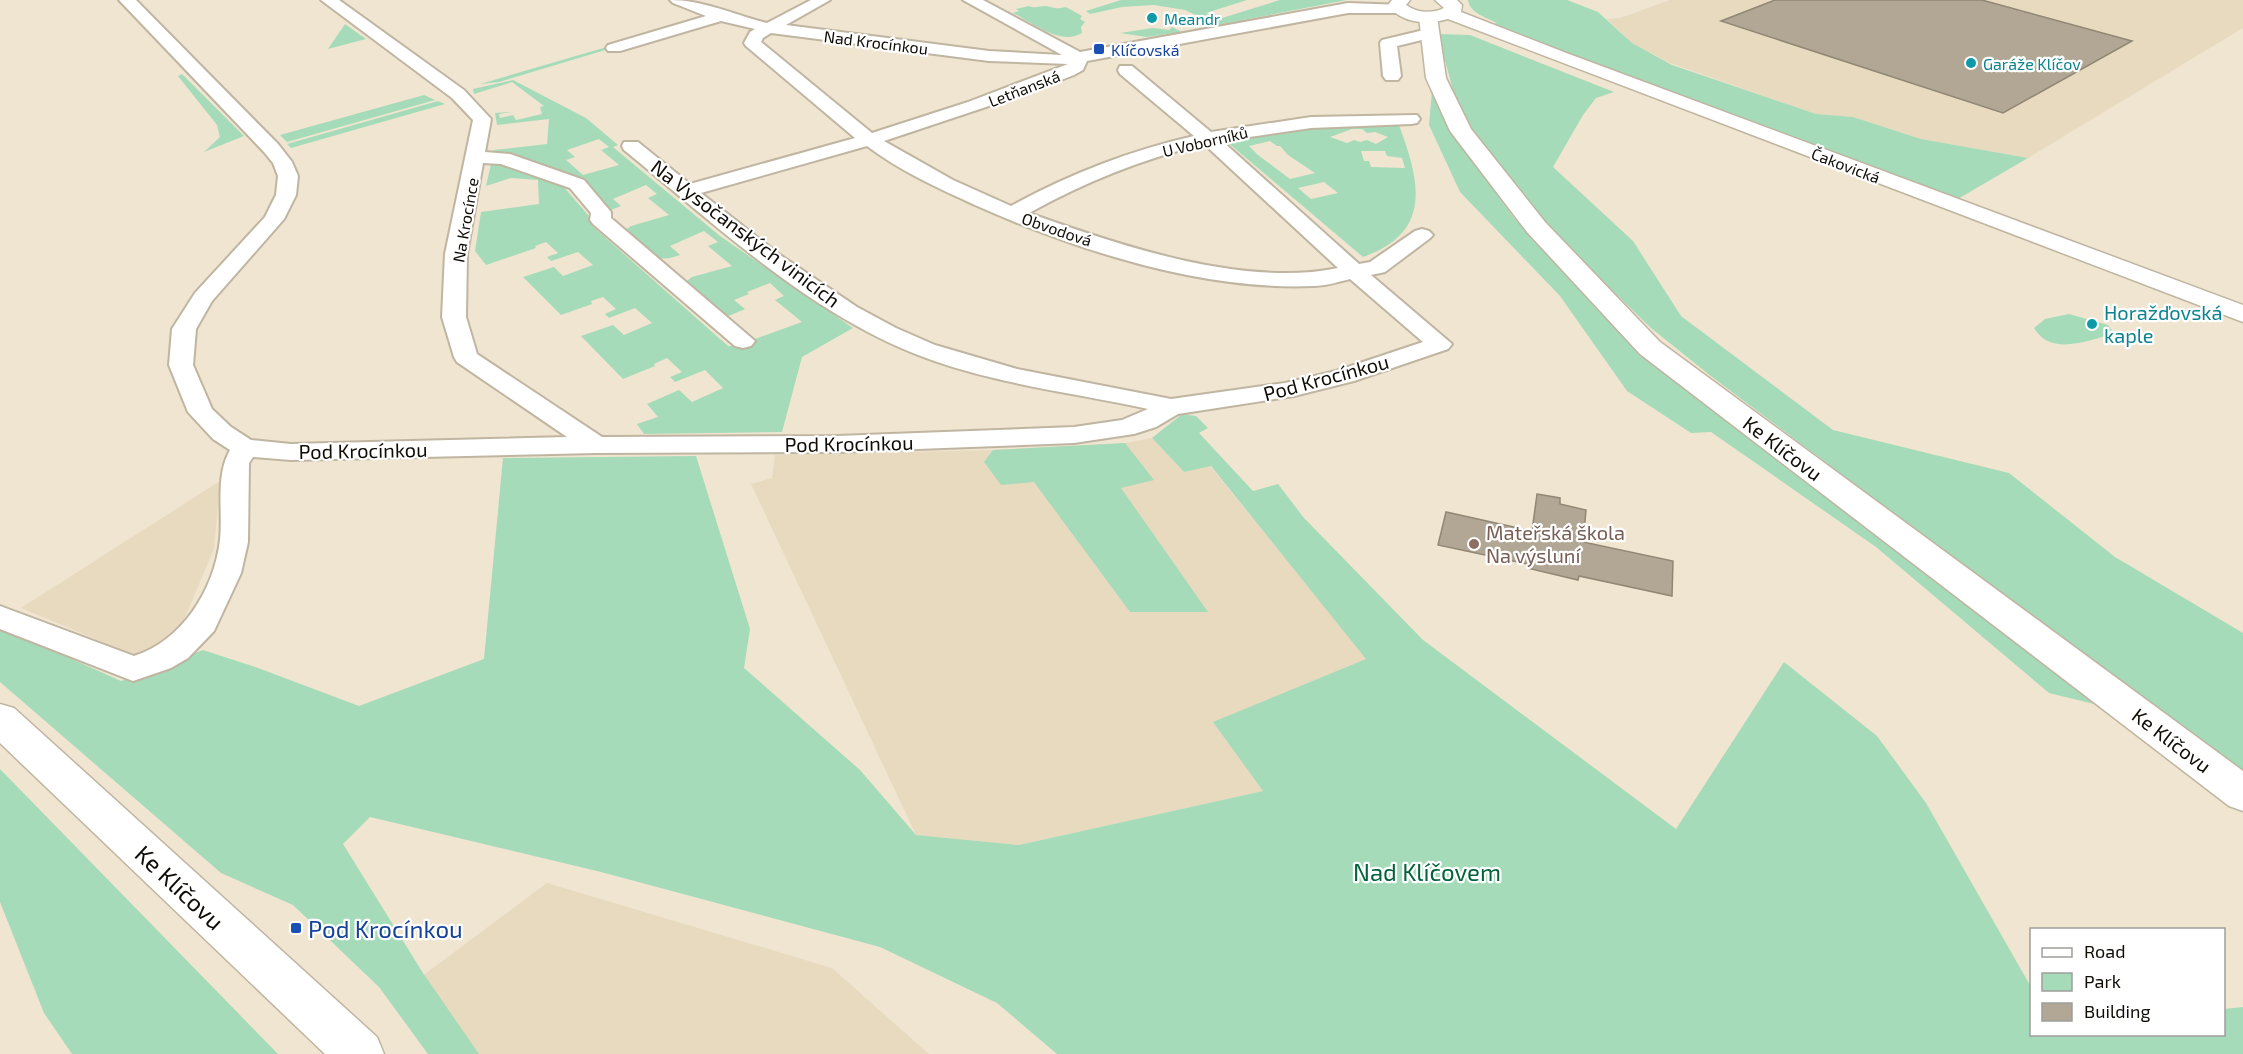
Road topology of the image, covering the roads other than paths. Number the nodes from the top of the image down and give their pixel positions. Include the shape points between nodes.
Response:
1 (127, 0) edge
2 (329, 0) edge
3 (678, 0) edge
4 (822, 0) edge
5 (971, 0) edge
6 (1400, 4) edge
7 (721, 16) junction
8 (1437, 16) edge
9 (768, 28) junction
10 (614, 48) dead end
11 (1079, 59) junction
12 (1130, 64) junction
13 (1392, 76) dead end
14 (1411, 120) dead end
15 (1209, 139) junction
16 (870, 140) junction
17 (631, 146) dead end
18 (476, 157) junction
19 (687, 191) junction
20 (1011, 214) junction
21 (1422, 235) dead end
22 (1357, 274) junction
23 (2243, 314) edge
24 (743, 341) dead end
25 (1171, 406) junction
26 (596, 445) junction
27 (245, 448) junction
28 (0, 617) edge
29 (0, 719) edge
30 (2243, 794) edge
31 (360, 1054) edge

1 - 27 street, Pod Krocínkou via 271,148 288,176 286,195 274,219 203,298 183,329 181,365 201,412
2 - 18 street, Na Krocínce via 459,94 482,119
3 - 7 street, Nad Krocínkou
4 - 9 street
5 - 11 street
6 - 8 street, Čakovická via 1409,14
6 - 12 street, Letňanská via 1348,8
7 - 9 street, Nad Krocínkou
7 - 10 street
8 - 13 street via 1388,43
8 - 23 street, Čakovická via 1562,58
8 - 30 street, Ke Klíčovu via 1436,78 1461,131 1536,227 1650,348
9 - 11 street, Nad Krocínkou via 989,56
9 - 16 street, Obvodová via 756,35 752,44
11 - 12 street, Letňanská
11 - 12 street via 1090,67
11 - 16 street, Letňanská via 1077,66 1068,71 1026,88
12 - 15 street
14 - 15 street, U Voborníků via 1298,124
15 - 20 street, U Voborníků via 1105,169
15 - 22 street
16 - 19 street, Letňanská
16 - 20 street, Obvodová via 930,177
17 - 19 street, Na Vysočanských vinicích
18 - 24 street via 503,158 577,184 601,213 600,220
18 - 26 street, Na Krocínce via 456,254 454,317 466,357
19 - 25 street, Na Vysočanských vinicích via 804,281 903,340 978,368
20 - 22 street, Obvodová via 1199,271 1273,280
21 - 22 street, Obvodová via 1391,261
22 - 25 street, Pod Krocínkou via 1440,344 1286,391
25 - 26 street, Pod Krocínkou via 1147,421 1125,428 1074,435 837,444
26 - 27 street, Pod Krocínkou via 291,452
27 - 28 street via 236,463 234,542 226,573 203,623 177,650 133,669
29 - 31 street, Ke Klíčovu

